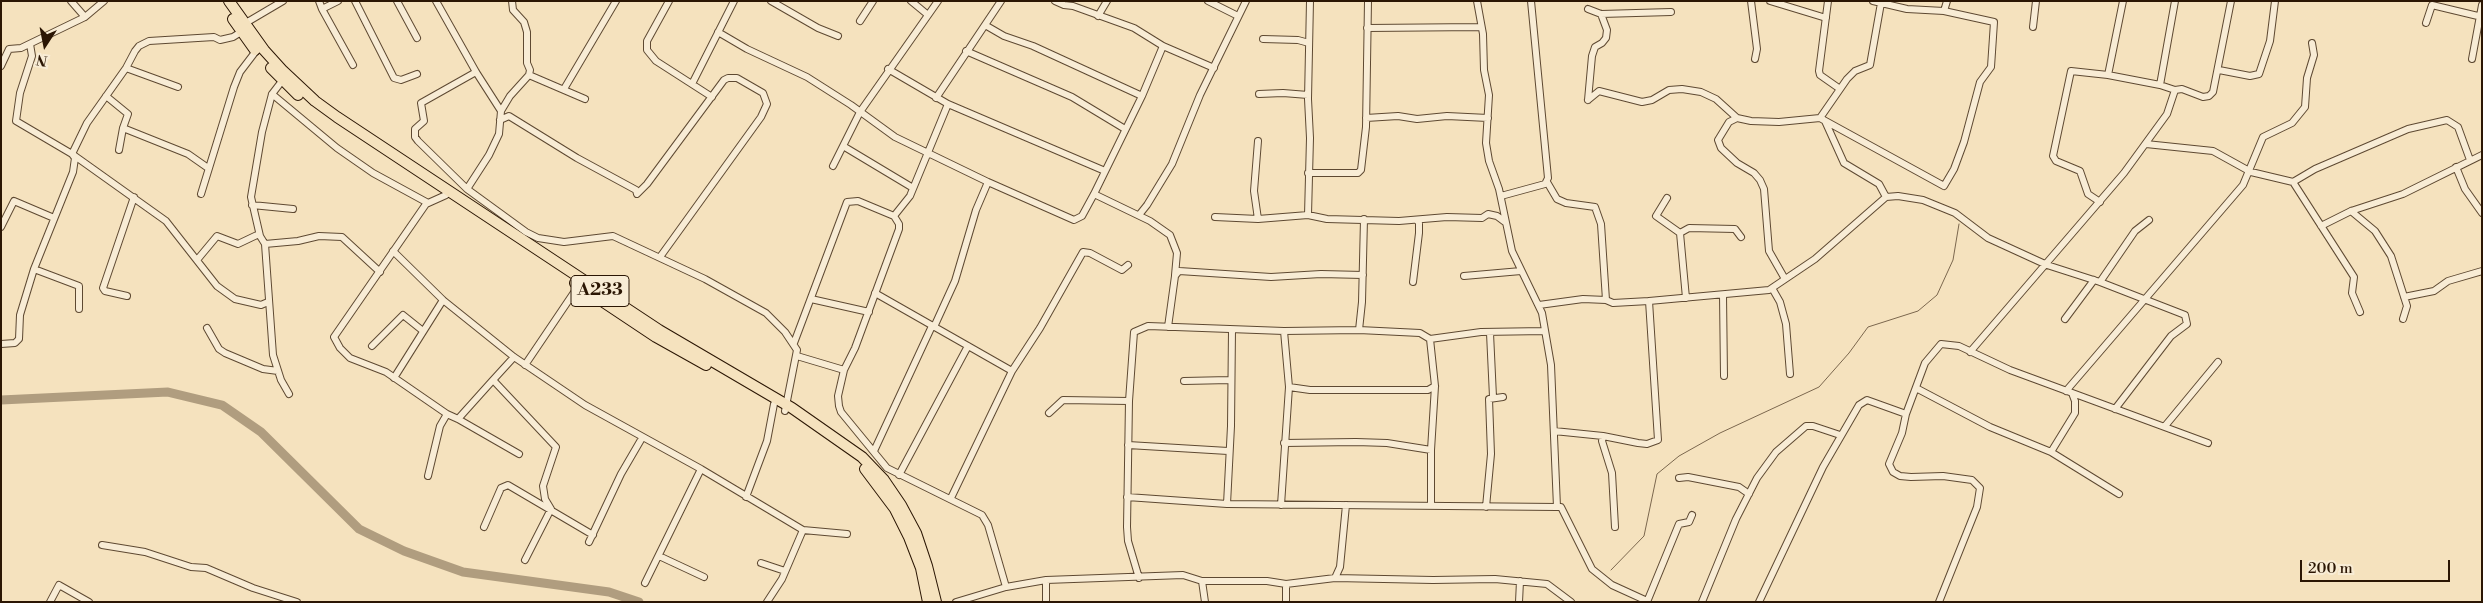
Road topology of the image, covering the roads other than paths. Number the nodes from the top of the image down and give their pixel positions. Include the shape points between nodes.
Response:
1 (71, 1) edge
2 (104, 1) edge
3 (222, 1) edge
4 (229, 1) edge
5 (283, 1) edge
6 (319, 1) edge
7 (338, 1) edge
8 (356, 1) edge
9 (397, 1) edge
10 (436, 1) edge
11 (512, 1) edge
12 (616, 1) edge
13 (669, 1) edge
14 (734, 1) edge
15 (771, 1) edge
16 (873, 1) edge
17 (911, 1) edge
18 (938, 1) edge
19 (1001, 1) edge
20 (1055, 1) edge
21 (1107, 1) edge
22 (1208, 1) edge
23 (1246, 1) edge
24 (1310, 1) edge
25 (1368, 1) edge
26 (1476, 1) edge
27 (1531, 1) edge
28 (1751, 1) edge
29 (1770, 1) edge
30 (1828, 1) edge
31 (1873, 1) edge
32 (1947, 1) edge
33 (2036, 1) edge
34 (2123, 1) edge
35 (2175, 1) edge
36 (2231, 1) edge
37 (2275, 1) edge
38 (1881, 3) junction
39 (2482, 5) edge
40 (322, 9) junction
41 (1588, 9) dead end
42 (1944, 11) junction
43 (1671, 12) dead end
44 (1601, 14) junction
45 (928, 15) junction
46 (1098, 16) junction
47 (1238, 16) junction
48 (85, 17) junction
49 (2481, 17) edge
50 (1826, 18) junction
51 (860, 21) dead end
52 (2426, 23) dead end
53 (985, 25) junction
54 (1480, 26) junction
55 (2033, 27) dead end
56 (242, 28) junction
57 (1367, 28) junction
58 (718, 32) junction
59 (838, 36) dead end
60 (417, 38) dead end
61 (1263, 39) dead end
62 (2312, 42) dead end
63 (1309, 43) junction
64 (30, 44) junction
65 (1162, 46) junction
66 (256, 51) junction
67 (966, 51) junction
68 (1755, 59) dead end
69 (2472, 59) dead end
70 (353, 65) dead end
71 (1, 66) edge
72 (126, 68) junction
73 (1214, 68) junction
74 (888, 69) junction
75 (2219, 70) junction
76 (476, 72) junction
77 (417, 74) dead end
78 (529, 75) junction
79 (2108, 75) junction
80 (282, 81) junction
81 (692, 84) junction
82 (2160, 85) junction
83 (178, 87) dead end
84 (564, 89) junction
85 (1840, 89) junction
86 (2174, 90) junction
87 (272, 94) junction
88 (1259, 94) dead end
89 (1308, 95) junction
90 (106, 96) junction
91 (1142, 96) junction
92 (712, 97) junction
93 (936, 98) junction
94 (585, 100) dead end
95 (948, 104) junction
96 (501, 111) junction
97 (860, 112) junction
98 (1366, 118) junction
99 (1488, 118) junction
100 (1737, 118) junction
101 (500, 120) junction
102 (1823, 120) junction
103 (123, 128) junction
104 (1125, 129) junction
105 (1258, 141) dead end
106 (2146, 144) junction
107 (844, 146) junction
108 (119, 150) dead end
109 (926, 152) junction
110 (72, 154) junction
111 (2482, 155) edge
112 (2470, 160) junction
113 (833, 166) dead end
114 (2456, 167) junction
115 (208, 168) junction
116 (1105, 171) junction
117 (2251, 172) junction
118 (1308, 173) junction
119 (988, 182) junction
120 (1547, 182) junction
121 (2293, 182) junction
122 (913, 188) junction
123 (467, 189) junction
124 (201, 194) dead end
125 (1094, 194) junction
126 (446, 195) junction
127 (1501, 196) junction
128 (134, 197) junction
129 (1886, 197) junction
130 (1667, 198) dead end
131 (2100, 202) junction
132 (428, 203) junction
133 (252, 205) junction
134 (1502, 205) junction
135 (470, 207) junction
136 (293, 209) dead end
137 (2351, 211) junction
138 (2482, 213) edge
139 (1138, 215) junction
140 (1308, 215) junction
141 (1493, 215) junction
142 (894, 216) junction
143 (1215, 217) dead end
144 (54, 218) junction
145 (1258, 219) junction
146 (1364, 219) junction
147 (1416, 220) junction
148 (2149, 220) dead end
149 (1505, 222) junction
150 (2321, 226) junction
151 (1, 227) edge
152 (1680, 233) junction
153 (259, 234) junction
154 (1741, 237) dead end
155 (265, 244) junction
156 (393, 251) junction
157 (660, 257) junction
158 (197, 260) junction
159 (1128, 265) dead end
160 (2046, 265) junction
161 (34, 269) junction
162 (1521, 271) junction
163 (2482, 271) edge
164 (380, 272) junction
165 (1363, 275) junction
166 (1175, 276) junction
167 (1464, 276) dead end
168 (1785, 280) junction
169 (2097, 281) junction
170 (1413, 282) dead end
171 (579, 285) junction
172 (1772, 288) junction
173 (875, 293) junction
174 (1723, 294) junction
175 (127, 296) dead end
176 (2404, 296) junction
177 (1686, 298) junction
178 (811, 299) junction
179 (2145, 299) junction
180 (443, 300) junction
181 (1606, 300) junction
182 (1649, 301) junction
183 (268, 302) junction
184 (1539, 305) junction
185 (79, 309) dead end
186 (869, 312) junction
187 (2360, 312) dead end
188 (2065, 319) dead end
189 (2403, 319) dead end
190 (933, 326) junction
191 (1168, 327) junction
192 (208, 328) dead end
193 (1232, 330) junction
194 (1359, 330) junction
195 (423, 331) junction
196 (1284, 331) junction
197 (1545, 331) junction
198 (1490, 333) junction
199 (1430, 339) junction
200 (794, 343) junction
201 (1, 344) edge
202 (372, 346) dead end
203 (968, 346) junction
204 (1970, 352) junction
205 (797, 356) junction
206 (514, 357) junction
207 (2218, 362) dead end
208 (525, 365) junction
209 (844, 370) junction
210 (278, 371) junction
211 (1012, 371) junction
212 (1790, 374) dead end
213 (1724, 376) dead end
214 (394, 378) junction
215 (493, 380) junction
216 (1230, 380) junction
217 (1184, 381) dead end
218 (1435, 386) junction
219 (1289, 387) junction
220 (1916, 388) junction
221 (1428, 390) junction
222 (2069, 392) junction
223 (289, 394) dead end
224 (1435, 397) junction
225 (1493, 397) junction
226 (1503, 397) dead end
227 (1129, 402) junction
228 (774, 404) junction
229 (786, 408) junction
230 (2115, 409) junction
231 (1049, 413) dead end
232 (447, 414) junction
233 (1906, 414) junction
234 (458, 419) junction
235 (2165, 426) junction
236 (1554, 432) junction
237 (1840, 435) junction
238 (1603, 436) junction
239 (642, 438) junction
240 (1284, 443) junction
241 (2208, 444) dead end
242 (1128, 445) junction
243 (1431, 450) junction
244 (874, 451) junction
245 (1228, 451) junction
246 (2051, 452) junction
247 (519, 454) dead end
248 (701, 470) junction
249 (899, 475) junction
250 (428, 476) dead end
251 (1679, 478) dead end
252 (1749, 494) junction
253 (2119, 494) dead end
254 (746, 497) junction
255 (1127, 497) junction
256 (950, 498) junction
257 (1227, 504) junction
258 (1281, 505) junction
259 (1346, 505) junction
260 (1432, 506) junction
261 (1486, 507) junction
262 (1557, 507) junction
263 (551, 509) junction
264 (1692, 515) dead end
265 (484, 527) dead end
266 (1615, 527) dead end
267 (803, 530) junction
268 (847, 534) dead end
269 (593, 535) junction
270 (590, 542) dead end
271 (102, 545) dead end
272 (659, 556) junction
273 (525, 560) dead end
274 (761, 563) dead end
275 (785, 572) junction
276 (704, 576) dead end
277 (1139, 578) junction
278 (1335, 578) junction
279 (1046, 580) junction
280 (1202, 580) junction
281 (1520, 580) junction
282 (645, 583) dead end
283 (1286, 584) junction
284 (1006, 588) junction
285 (976, 600) edge
286 (1647, 601) edge
287 (1941, 601) edge
288 (50, 602) edge
289 (89, 602) edge
290 (297, 602) edge
291 (768, 602) edge
292 (928, 602) edge
293 (936, 602) edge
294 (956, 602) edge
295 (1046, 602) edge
296 (1205, 602) edge
297 (1286, 602) edge
298 (1519, 602) edge
299 (1572, 602) edge
300 (1702, 602) edge
301 (1759, 602) edge

1 - 48 street
2 - 48 street
3 - 56 highway, A233
4 - 56 highway, A233
5 - 56 street
6 - 40 street
7 - 40 street
8 - 77 street via 394,78 401,80
9 - 60 street
10 - 76 street
11 - 78 street via 513,10 524,22 527,32
12 - 84 street
13 - 81 street via 647,41 647,50 656,61
14 - 58 street
15 - 59 street
16 - 51 street
17 - 45 street
18 - 45 street
19 - 53 street
20 - 46 street
21 - 46 street
22 - 47 street
23 - 47 street
24 - 63 street
25 - 57 street
26 - 54 street
27 - 120 street
28 - 68 street via 1757,49
29 - 50 street
30 - 50 street
31 - 38 street
32 - 42 street
33 - 55 street
34 - 79 street
35 - 82 street
36 - 75 street
37 - 75 street via 2270,41 2259,74 2250,76
38 - 42 street
38 - 85 street via 1870,65 1855,71
39 - 49 street
40 - 70 street
41 - 44 street
42 - 102 street via 1994,22 1991,67 1980,82 1964,142 1944,186
43 - 44 street
44 - 100 street via 1606,38 1595,47 1592,56 1588,100 1599,91 1642,102 1668,90 1682,89 1716,99
45 - 74 street
46 - 65 street via 1134,28
47 - 73 street
48 - 64 street
49 - 52 street via 2432,5
49 - 69 street
50 - 85 street via 1820,75
53 - 67 street
53 - 91 street
54 - 57 street
54 - 99 street
56 - 66 highway, A233
56 - 72 street via 233,37 220,40 214,37 150,41 139,46
56 - 135 highway, A233 via 315,101
57 - 98 street
58 - 81 street
58 - 97 street via 807,77
61 - 63 street
62 - 117 street via 2314,55 2307,78 2305,107 2292,123 2263,137
63 - 89 street
64 - 71 street via 9,49
64 - 110 street via 32,56 20,93 16,121
65 - 73 street
65 - 91 street
66 - 80 highway, A233
66 - 115 street via 240,72
67 - 93 street
67 - 104 street via 1072,97
72 - 83 street
72 - 90 street
73 - 139 street via 1172,164
74 - 93 street
74 - 97 street
75 - 86 street via 2216,85 2209,96
76 - 96 street
76 - 123 street via 421,103 424,121 414,133 418,141
78 - 84 street
78 - 96 street
79 - 82 street
79 - 131 street via 2071,71 2053,156 2056,161 2080,171 2088,194
80 - 87 street
80 - 126 highway, A233 via 333,122
81 - 92 street
82 - 86 street
84 - 94 street
85 - 102 street
86 - 106 street via 2167,114
87 - 132 street via 337,148 373,173
87 - 133 street via 262,132
88 - 89 street
89 - 118 street
90 - 103 street via 128,114
90 - 110 street via 87,123
91 - 104 street
92 - 101 street via 637,194 636,190 509,116
92 - 157 street via 724,80 733,78 763,94 767,104 761,117
93 - 95 street
95 - 109 street
95 - 116 street
96 - 101 street
97 - 107 street
97 - 109 street via 895,137
98 - 99 street
98 - 118 street via 1363,164 1358,173
99 - 127 street via 1486,143
100 - 102 street via 1779,122
100 - 168 street via 1729,122 1718,140 1721,148 1760,180 1764,189 1769,251
101 - 123 street via 489,155
102 - 129 street via 1844,163 1879,184
103 - 108 street
103 - 115 street via 188,154
104 - 116 street
105 - 145 street via 1254,191
106 - 117 street via 2213,151
106 - 131 street
107 - 113 street
107 - 122 street
109 - 119 street
109 - 122 street
110 - 128 street
110 - 144 street via 75,158 73,172
111 - 112 street
112 - 114 street
112 - 121 street via 2458,127 2447,120 2408,129 2314,169
114 - 137 street via 2403,194
114 - 138 street via 2465,189
115 - 124 street
116 - 125 street
117 - 121 street
117 - 179 street
118 - 140 street
119 - 125 street via 1074,220 1082,216
119 - 190 street via 976,210 955,281
120 - 127 street
120 - 181 street via 1557,199 1595,206 1600,224
121 - 150 street
122 - 142 street
123 - 157 street via 538,238 564,242 613,236
125 - 139 street
126 - 132 street
126 - 135 highway, A233
127 - 134 street
128 - 158 street via 166,221
128 - 175 street via 103,288 104,291
129 - 160 street via 1922,200 1955,213 1988,238
129 - 168 street via 1815,259
130 - 152 street via 1656,216
131 - 160 street
132 - 156 street
133 - 136 street
133 - 153 street
134 - 141 street
134 - 149 street
135 - 171 highway, A233
135 - 229 highway, A233
137 - 150 street
137 - 176 street via 2375,231 2384,244
139 - 166 street via 1170,234 1177,253
140 - 145 street
140 - 146 street
141 - 147 street
141 - 149 street
142 - 173 street via 899,229
142 - 178 street via 858,201 847,202
143 - 145 street
144 - 151 street via 14,201
144 - 161 street
146 - 147 street
146 - 165 street
147 - 170 street via 1419,233
148 - 169 street via 2135,231
149 - 162 street
150 - 187 street via 2354,277 2352,293
152 - 154 street via 1689,228 1735,229
152 - 177 street
153 - 155 street
153 - 158 street via 238,244 217,236
155 - 164 street via 319,236 342,237
155 - 183 street
156 - 164 street
156 - 180 street
157 - 200 street via 748,301 766,313
158 - 183 street via 217,286 235,299 261,305
159 - 211 street via 1122,270 1090,252 1083,252
160 - 169 street
160 - 204 street
161 - 185 street via 79,286
161 - 201 street via 20,315 19,339 15,343
162 - 167 street
162 - 184 street
163 - 176 street via 2448,281 2434,291
164 - 214 street via 334,337 350,358
165 - 166 street via 1271,277 1179,271
165 - 194 street
166 - 191 street
168 - 172 street
169 - 179 street
169 - 188 street
171 - 208 street
171 - 228 highway, A233 via 656,337
172 - 174 street
172 - 212 street via 1786,324
173 - 186 street
173 - 190 street
174 - 177 street
174 - 213 street
176 - 189 street via 2407,306
177 - 182 street
178 - 186 street
178 - 200 street
179 - 222 street
179 - 230 street via 2185,315 2187,324 2171,336
180 - 195 street
180 - 206 street
181 - 182 street via 1613,303
181 - 184 street via 1584,299
182 - 238 street via 1658,440 1647,444
183 - 210 street via 273,355
184 - 197 street
186 - 209 street
190 - 203 street
190 - 244 street
191 - 193 street
191 - 227 street via 1143,327 1134,332
192 - 210 street via 219,349 230,356 263,369
193 - 196 street
193 - 216 street
194 - 196 street
194 - 199 street via 1420,334
195 - 202 street via 401,315
195 - 214 street
196 - 219 street
197 - 198 street
197 - 236 street via 1551,365
198 - 199 street
198 - 225 street
199 - 218 street
200 - 205 street
203 - 211 street
203 - 249 street
204 - 220 street via 1948,343 1941,344 1925,363
204 - 222 street
205 - 209 street
205 - 229 street
206 - 208 street
206 - 215 street
207 - 235 street
208 - 239 street via 584,406
209 - 244 street via 839,406
210 - 223 street
211 - 256 street
214 - 232 street
215 - 234 street
215 - 263 street via 556,447 542,486 544,499
216 - 217 street
216 - 245 street
218 - 221 street
218 - 224 street
219 - 221 street via 1310,390
219 - 240 street
220 - 233 street
220 - 246 street via 1990,427
221 - 224 street
222 - 230 street
222 - 246 street via 2075,400 2075,413
224 - 243 street
225 - 226 street
225 - 261 street via 1489,399 1488,406 1491,454
227 - 231 street via 1063,400
227 - 242 street
228 - 229 highway, A233
228 - 254 street via 767,441
229 - 292 highway, A233 via 860,464 878,484 909,537 921,568
229 - 293 highway, A233 via 831,433 862,457 884,480 916,533
230 - 235 street
232 - 234 street
232 - 250 street via 440,426
233 - 237 street via 1865,401
233 - 287 street via 1889,464 1893,472 1900,476 1972,480 1980,488 1977,507
234 - 247 street
235 - 241 street
236 - 238 street
236 - 262 street
237 - 252 street via 1806,426 1776,452
237 - 301 street
238 - 266 street via 1612,473
239 - 248 street
239 - 269 street via 621,474
240 - 243 street via 1364,442
240 - 258 street
242 - 245 street
242 - 255 street
243 - 260 street
244 - 249 street via 887,468
245 - 257 street
246 - 253 street
248 - 254 street
248 - 272 street
249 - 256 street
251 - 252 street via 1739,487
252 - 300 street
254 - 267 street
255 - 257 street
255 - 277 street via 1128,541
256 - 284 street via 977,511 985,519
257 - 258 street
258 - 259 street
259 - 260 street
259 - 278 street via 1340,567
260 - 261 street
261 - 262 street
262 - 286 street via 1561,508 1592,569 1612,585
263 - 265 street via 508,486 501,488
263 - 269 street
263 - 273 street
264 - 286 street via 1690,522 1679,524
267 - 268 street
267 - 275 street
269 - 270 street
271 - 290 street via 206,568
272 - 276 street
272 - 282 street
274 - 275 street
275 - 291 street
277 - 279 street
277 - 280 street via 1183,575
278 - 281 street
278 - 283 street
279 - 284 street
279 - 295 street
280 - 283 street
280 - 296 street
281 - 298 street
281 - 299 street via 1547,584
283 - 297 street
284 - 285 street
285 - 294 street
288 - 289 street via 60,585

